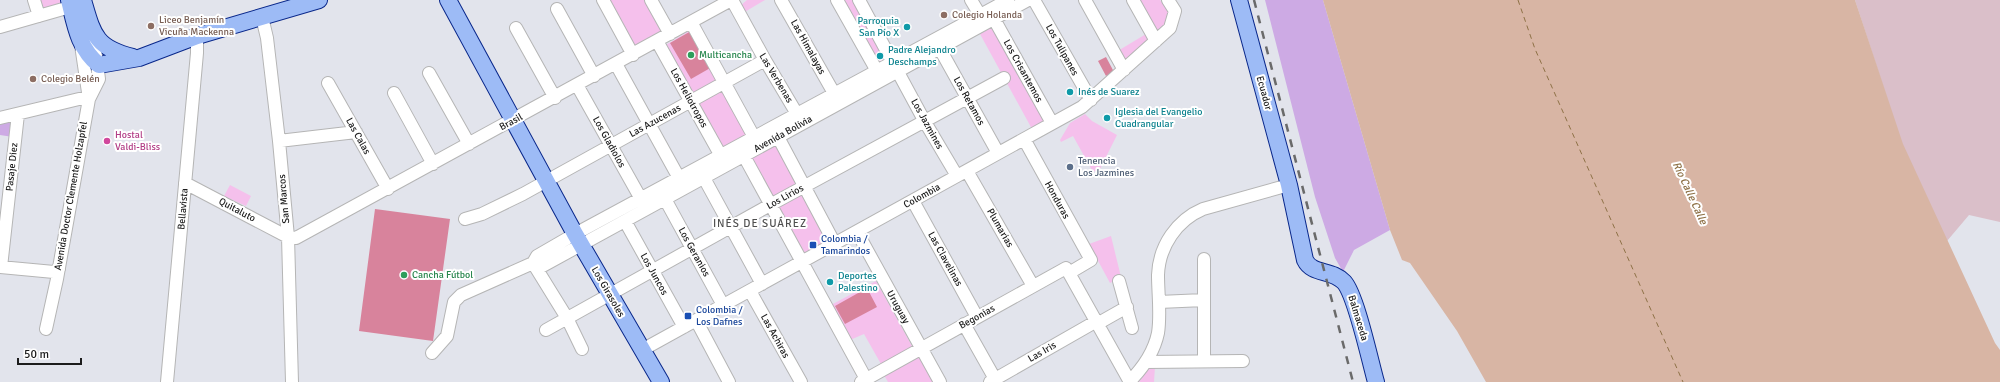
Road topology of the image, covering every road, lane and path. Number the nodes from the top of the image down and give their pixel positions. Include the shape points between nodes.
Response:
1 (34, 0) edge
2 (448, 0) edge
3 (603, 0) edge
4 (651, 0) edge
5 (732, 0) edge
6 (781, 0) edge
7 (837, 0) edge
8 (859, 0) edge
9 (971, 0) edge
10 (1008, 0) edge
11 (1028, 0) edge
12 (1034, 0) edge
13 (1085, 0) edge
14 (1133, 0) edge
15 (1168, 0) edge
16 (1240, 0) edge
17 (315, 1) edge
18 (74, 2) edge
19 (709, 5) edge
20 (557, 9) dead end
21 (980, 15) junction
22 (39, 16) junction
23 (262, 16) junction
24 (994, 19) junction
25 (691, 22) junction
26 (0, 27) edge
27 (516, 28) dead end
28 (670, 34) junction
29 (197, 36) junction
30 (87, 38) junction
31 (657, 41) junction
32 (1156, 41) junction
33 (940, 49) junction
34 (633, 54) junction
35 (139, 58) junction
36 (765, 60) junction
37 (616, 64) junction
38 (99, 65) junction
39 (896, 67) junction
40 (1124, 70) junction
41 (877, 72) junction
42 (429, 73) dead end
43 (594, 76) junction
44 (1004, 78) dead end
45 (724, 82) junction
46 (328, 83) dead end
47 (577, 85) junction
48 (394, 93) dead end
49 (835, 95) junction
50 (555, 98) junction
51 (968, 98) junction
52 (89, 99) junction
53 (1091, 100) junction
54 (690, 101) junction
55 (18, 114) junction
56 (798, 114) junction
57 (0, 118) edge
58 (513, 121) junction
59 (925, 122) junction
60 (1052, 123) junction
61 (649, 124) junction
62 (356, 132) junction
63 (754, 137) junction
64 (778, 137) junction
65 (1024, 139) junction
66 (280, 141) junction
67 (469, 144) junction
68 (610, 146) junction
69 (998, 153) junction
70 (721, 156) junction
71 (744, 156) junction
72 (433, 164) junction
73 (962, 173) junction
74 (679, 178) junction
75 (704, 178) junction
76 (546, 182) junction
77 (185, 183) junction
78 (1289, 185) junction
79 (804, 186) junction
80 (388, 189) junction
81 (641, 199) junction
82 (665, 199) junction
83 (913, 201) junction
84 (770, 204) junction
85 (465, 219) dead end
86 (625, 221) junction
87 (731, 227) junction
88 (856, 232) junction
89 (288, 237) junction
90 (578, 239) junction
91 (835, 244) junction
92 (692, 248) junction
93 (1204, 259) dead end
94 (1092, 260) joint
95 (802, 262) junction
96 (535, 266) junction
97 (1, 267) edge
98 (59, 269) junction
99 (653, 271) junction
100 (1069, 273) junction
101 (1119, 281) dead end
102 (762, 284) junction
103 (1033, 286) junction
104 (750, 291) junction
105 (609, 295) junction
106 (1204, 300) junction
107 (1159, 302) junction
108 (724, 305) junction
109 (1126, 307) junction
110 (978, 317) junction
111 (567, 318) junction
112 (696, 320) junction
113 (1096, 323) junction
114 (964, 324) junction
115 (684, 327) junction
116 (1132, 328) dead end
117 (46, 329) dead end
118 (546, 330) dead end
119 (921, 348) junction
120 (582, 349) dead end
121 (642, 350) junction
122 (432, 353) dead end
123 (1204, 361) junction
124 (1243, 361) dead end
125 (1146, 362) junction
126 (879, 377) edge
127 (992, 380) edge
128 (863, 381) edge
129 (167, 382) edge
130 (292, 382) edge
131 (662, 382) edge
132 (729, 382) edge
133 (801, 382) edge
134 (940, 382) edge
135 (1129, 382) edge
136 (1376, 382) edge

1 - 22 street
2 - 58 main road
3 - 34 street
4 - 28 street
5 - 19 street, Brasil
5 - 36 street, Las Verbenas
6 - 49 street, Las Himalayas
7 - 41 street
8 - 39 street, Los Jazmines
9 - 21 street
10 - 21 street, Avenida Bolivia
11 - 24 street, Avenida Bolivia
12 - 53 street, Los Tulipanes
13 - 40 street
14 - 32 street
15 - 32 street, Colombia via 1175,11 1170,28
16 - 78 main road, Ecuador
17 - 23 main road
18 - 22 street
18 - 30 main road
19 - 25 street, Brasil
20 - 43 street
21 - 39 street, Avenida Bolivia
22 - 26 street
23 - 29 main road
23 - 66 street, San Marcos
24 - 33 street, Avenida Bolivia
24 - 60 street, Los Crisantemos
25 - 28 street, Brasil
25 - 45 street
27 - 50 street
28 - 31 street, Brasil
29 - 35 main road
29 - 77 street, Bellavista
30 - 35 main road via 97,40 110,50
30 - 38 main road via 88,56
30 - 52 street
31 - 34 street, Brasil
31 - 54 street, Los Heliotropos
32 - 40 street, Colombia
33 - 39 street, Avenida Bolivia
33 - 51 street, Los Retamos
34 - 37 street, Brasil
35 - 38 main road
36 - 45 street, Las Azucenas
36 - 56 street, Las Verbenas
37 - 43 street, Brasil
37 - 61 street
38 - 52 street, Avenida Doctor Clemente Holzapfel via 100,79
39 - 41 street, Avenida Bolivia
39 - 59 street, Los Jazmines
39 - 64 street, Avenida Bolivia
40 - 53 street, Colombia
41 - 49 street, Avenida Bolivia
42 - 67 street
43 - 47 street, Brasil
44 - 51 street, Los Lirios
45 - 54 street, Las Azucenas
45 - 63 street
46 - 62 street, Las Calas
47 - 50 street, Brasil
47 - 68 street, Los Gladiolos
48 - 72 street
49 - 56 street, Avenida Bolivia
50 - 58 street, Brasil
51 - 59 street, Los Lirios
51 - 69 street, Los Retamos
52 - 55 street via 79,99
52 - 98 street, Avenida Doctor Clemente Holzapfel
53 - 60 street, Colombia
54 - 61 street, Las Azucenas
54 - 70 street, Los Heliotropos
55 - 57 street
55 - 97 street, Pasaje Diez
56 - 63 street, Avenida Bolivia
58 - 67 street, Brasil
58 - 76 main road
59 - 73 street, Los Jazmines
59 - 79 street, Los Lirios
60 - 65 street, Colombia
61 - 68 street, Las Azucenas
61 - 74 street
62 - 66 street
62 - 80 street, Las Calas
63 - 70 street, Avenida Bolivia
64 - 71 street, Avenida Bolivia
64 - 79 street
65 - 69 street, Colombia
65 - 94 street, Honduras
66 - 89 street, San Marcos
67 - 72 street, Brasil
68 - 76 street, Las Azucenas
68 - 81 street, Los Gladiolos
69 - 73 street, Colombia
70 - 74 street, Avenida Bolivia
71 - 75 street, Avenida Bolivia
71 - 84 street
72 - 80 street, Brasil
73 - 83 street, Colombia
73 - 103 street, Plumarias
74 - 81 street, Avenida Bolivia
75 - 82 street, Avenida Bolivia
75 - 87 street
76 - 85 street, Las Azucenas via 495,208
76 - 90 main road
77 - 89 street, Quitaluto
77 - 129 street, Bellavista
78 - 107 street via 1204,209 1175,228 1159,262
78 - 136 main road, Balmaceda via 1306,264 1315,270 1336,275 1349,289
79 - 84 street, Los Lirios
79 - 91 street
80 - 89 street, Brasil via 296,238
81 - 90 street, Avenida Bolivia
82 - 86 street, Avenida Bolivia
82 - 92 street, Los Geranios
83 - 88 street, Colombia
83 - 110 street, Las Clavelinas
84 - 87 street, Los Lirios
84 - 95 street
86 - 90 street, Avenida Bolivia
86 - 99 street, Los Juncos
87 - 92 street, Los Lirios
87 - 102 street
88 - 91 street, Colombia
88 - 119 street, Uruguay
89 - 130 street, San Marcos
90 - 96 street, Avenida Bolivia via 537,256
90 - 105 main road, Los Girasoles
91 - 95 street, Colombia
92 - 99 street, Los Lirios
92 - 108 street, Los Geranios
93 - 106 street
94 - 100 street, Begonias
95 - 102 street, Colombia
95 - 128 street
96 - 111 street
96 - 122 street, Avenida Bolivia via 461,295 454,302 447,336
97 - 98 street via 54,272
98 - 117 street, Avenida Doctor Clemente Holzapfel
99 - 105 street, Los Lirios
99 - 115 street, Los Juncos
100 - 103 street, Begonias via 1066,268
100 - 113 street
101 - 109 street
102 - 104 street, Colombia
103 - 110 street, Begonias
104 - 108 street, Colombia
104 - 133 street, Las Achiras
105 - 111 street, Los Lirios
105 - 121 main road, Los Girasoles
106 - 107 street
106 - 123 street
107 - 125 street via 1158,335
108 - 112 street, Colombia
109 - 113 street, Las Iris
109 - 116 street
110 - 114 street, Begonias
111 - 118 street, Los Lirios
111 - 120 street
112 - 115 street, Colombia
112 - 132 street
113 - 127 street, Las Iris
113 - 135 street
114 - 119 street, Begonias
114 - 127 street
115 - 121 street, Colombia
119 - 126 street, Begonias
119 - 134 street, Uruguay
121 - 131 main road, Los Girasoles
123 - 124 street
123 - 125 street
125 - 135 street
126 - 128 street, Begonias

